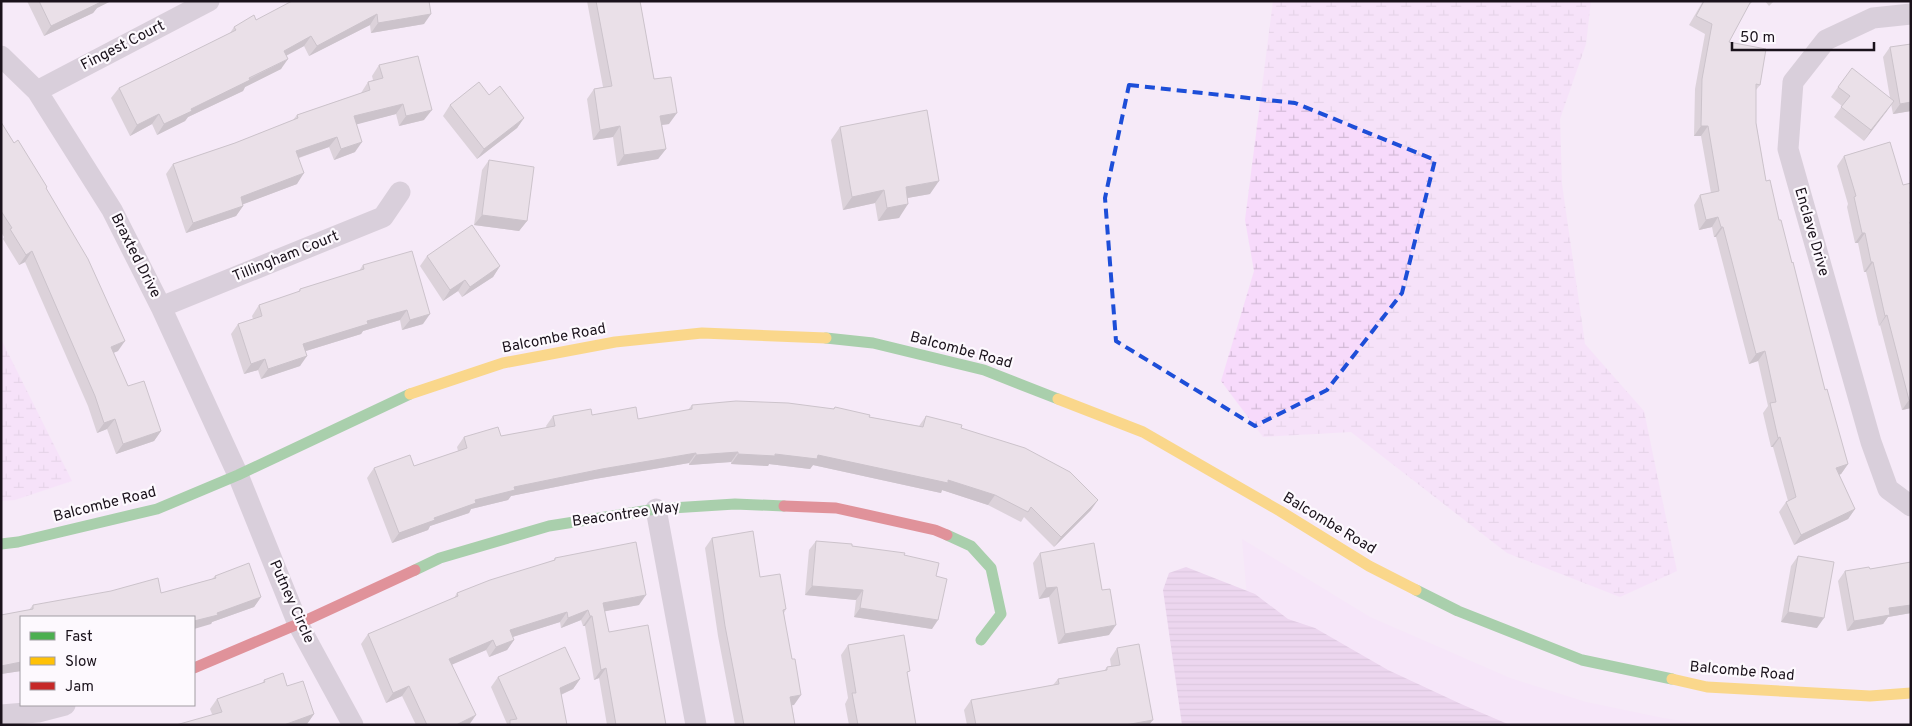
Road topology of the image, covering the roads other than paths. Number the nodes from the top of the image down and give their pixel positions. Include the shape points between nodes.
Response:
1 (209, 1) edge
2 (1911, 14) edge
3 (1, 56) edge
4 (37, 91) junction
5 (400, 192) dead end
6 (161, 308) junction
7 (238, 475) junction
8 (1911, 506) edge
9 (656, 509) junction
10 (1, 544) edge
11 (298, 624) junction
12 (981, 640) dead end
13 (195, 668) edge
14 (1911, 693) edge
15 (63, 706) edge
16 (1, 715) edge
17 (39, 718) edge
18 (353, 725) edge
19 (696, 725) edge

1 - 4 street, Fingest Court
2 - 8 street, Enclave Drive via 1873,18 1826,40 1793,82 1788,150 1871,442 1888,489
3 - 4 street, Braxted Drive
4 - 6 street, Braxted Drive via 112,210
5 - 6 street, Tillingham Court via 383,217
6 - 7 street, Braxted Drive
7 - 10 street, Balcombe Road via 157,509
7 - 11 street, Putney Circle
7 - 14 street, Balcombe Road via 406,395 503,363 614,342 702,333 837,338 873,343 984,370 1143,432 1369,566 1458,612 1582,660 1708,687 1870,696
9 - 11 street, Beacontree Way via 549,526 440,558
9 - 12 street, Beacontree Way via 736,504 836,508 935,530 971,546 990,568 1001,614
9 - 19 street
11 - 13 street, Beacontree Way
11 - 18 street, Putney Circle
15 - 17 street
16 - 17 street

